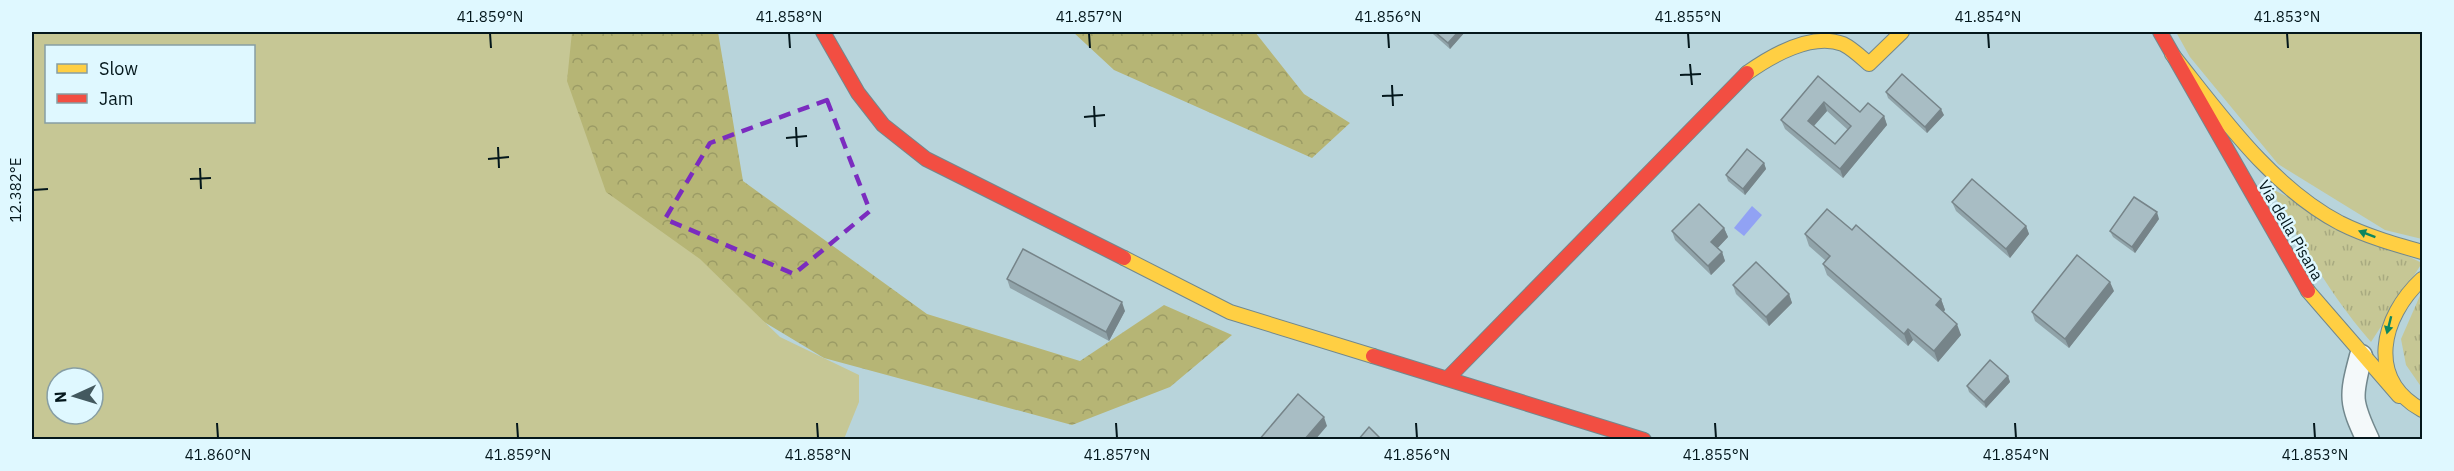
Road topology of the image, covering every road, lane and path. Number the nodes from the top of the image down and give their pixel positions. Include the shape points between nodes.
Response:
1 (823, 32) edge
2 (1902, 32) edge
3 (2160, 32) edge
4 (2172, 54) junction
5 (2422, 252) edge
6 (2422, 279) edge
7 (2361, 356) junction
8 (1447, 379) junction
9 (2401, 399) junction
10 (2422, 410) edge
11 (2422, 424) edge
12 (1644, 440) edge
13 (2368, 440) edge

1 - 8 main road via 876,117 926,159 1230,312
2 - 8 main road via 1869,64 1838,42 1817,43 1792,46 1773,54 1743,76
3 - 4 main road, Via della Pisana
5 -> 4 main road via 2350,227 2291,187 2233,130
4 - 7 main road, Via della Pisana via 2311,297
6 -> 9 main road via 2400,300 2386,332 2388,367
7 - 9 main road, Via della Pisana
7 - 13 street via 2352,389 2354,409
8 - 12 main road
9 - 10 main road
9 - 11 main road, Via della Pisana

